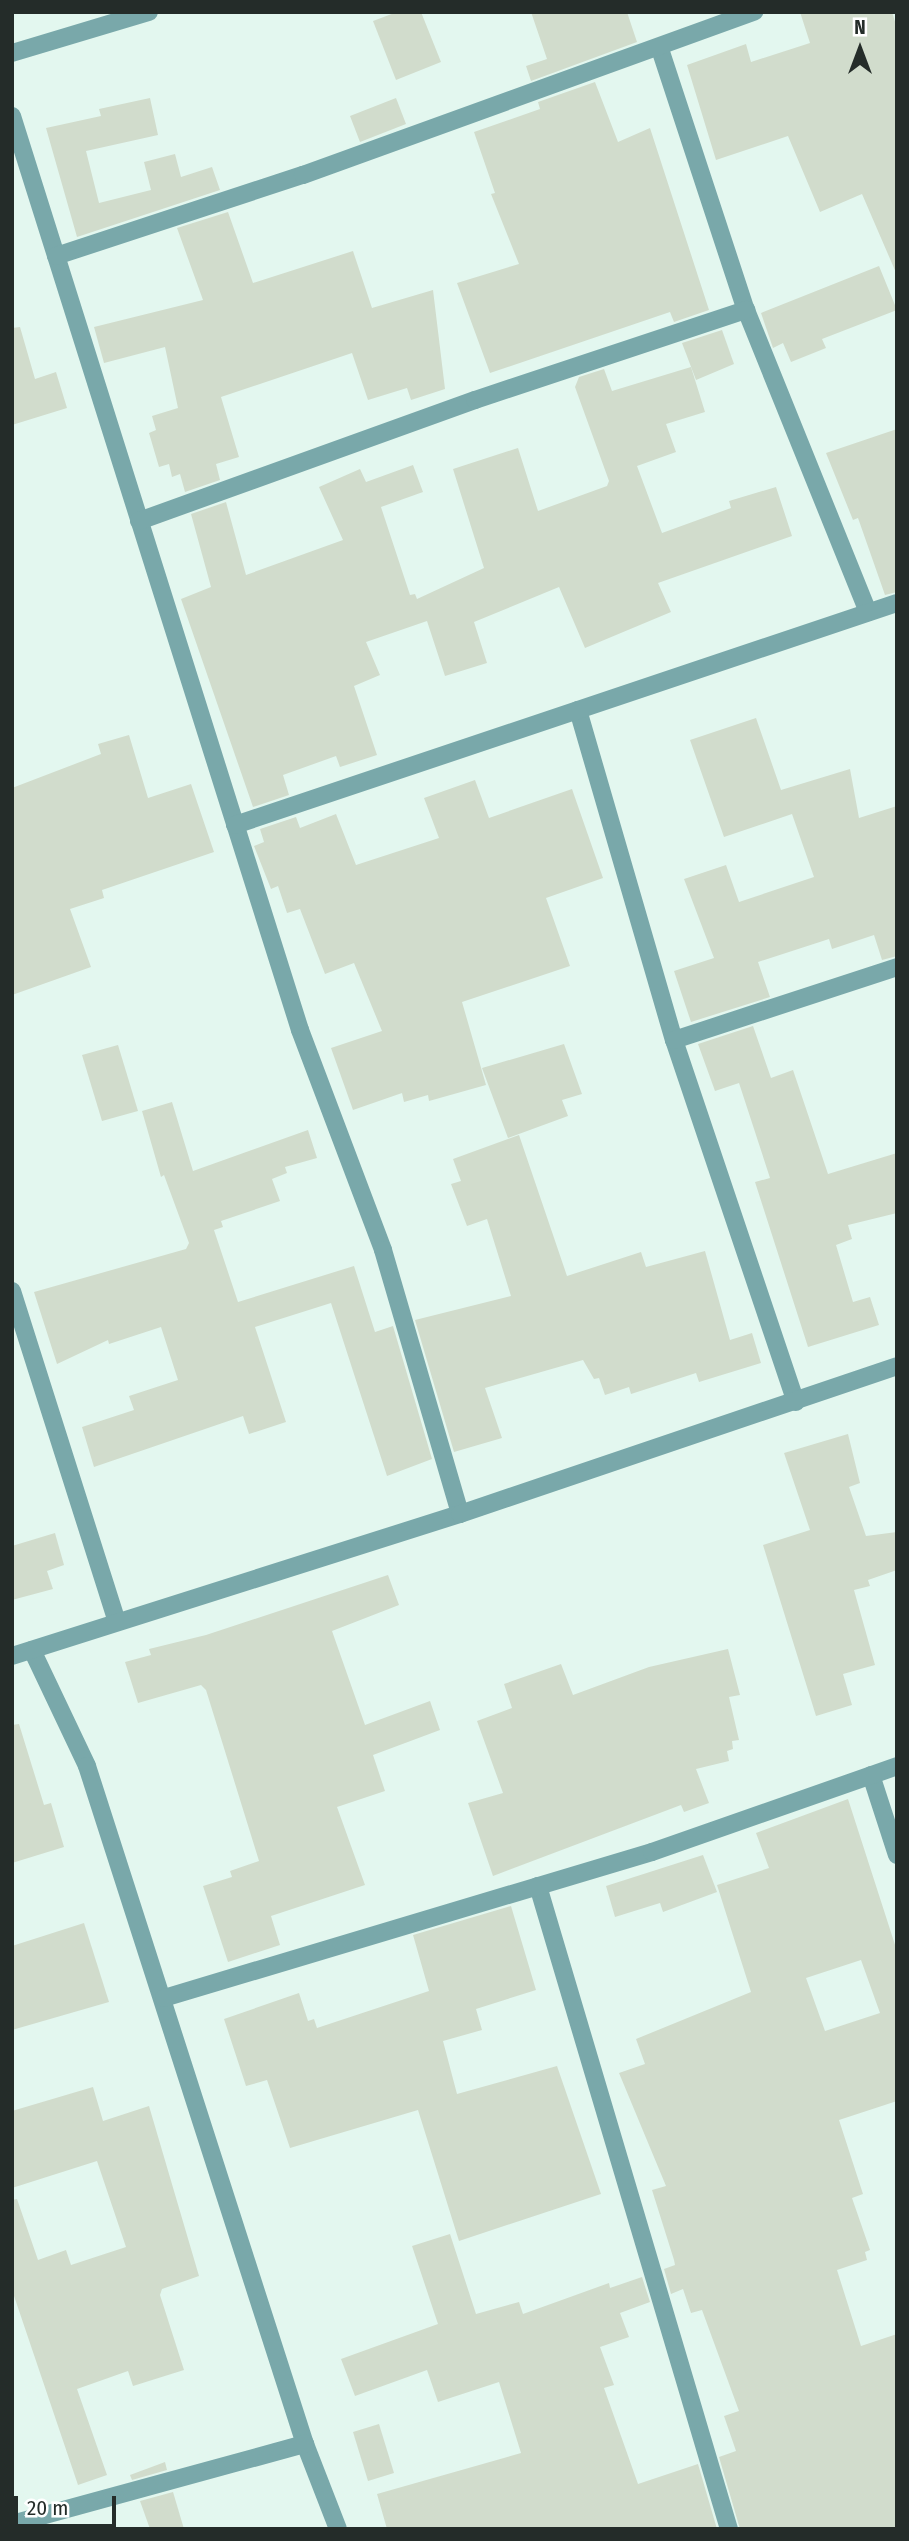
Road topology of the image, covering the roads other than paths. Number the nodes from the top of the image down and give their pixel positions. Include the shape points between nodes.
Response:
1 (149, 12) edge
2 (754, 12) edge
3 (660, 49) junction
4 (12, 53) edge
5 (12, 116) edge
6 (56, 256) junction
7 (746, 310) junction
8 (139, 521) junction
9 (897, 603) edge
10 (868, 612) junction
11 (578, 710) junction
12 (236, 825) junction
13 (897, 967) edge
14 (674, 1040) junction
15 (12, 1291) edge
16 (897, 1366) edge
17 (796, 1402) junction
18 (460, 1514) junction
19 (117, 1622) junction
20 (32, 1650) junction
21 (12, 1657) edge
22 (897, 1766) edge
23 (871, 1775) junction
24 (897, 1855) edge
25 (537, 1886) junction
26 (164, 1998) junction
27 (305, 2444) junction
28 (12, 2525) edge
29 (338, 2529) edge
30 (729, 2529) edge

1 - 4 street
2 - 3 street
3 - 6 street
3 - 7 street
5 - 6 street
6 - 8 street
7 - 8 street via 475,400
7 - 10 street
8 - 12 street
9 - 10 street
10 - 11 street
11 - 12 street
11 - 14 street
12 - 18 street via 300,1030 383,1250
13 - 14 street
14 - 17 street
15 - 19 street
16 - 17 street
17 - 18 street
18 - 19 street
19 - 20 street
20 - 21 street
20 - 26 street via 87,1766
22 - 23 street
23 - 24 street
23 - 25 street
25 - 26 street
25 - 30 street
26 - 27 street
27 - 28 street
27 - 29 street

